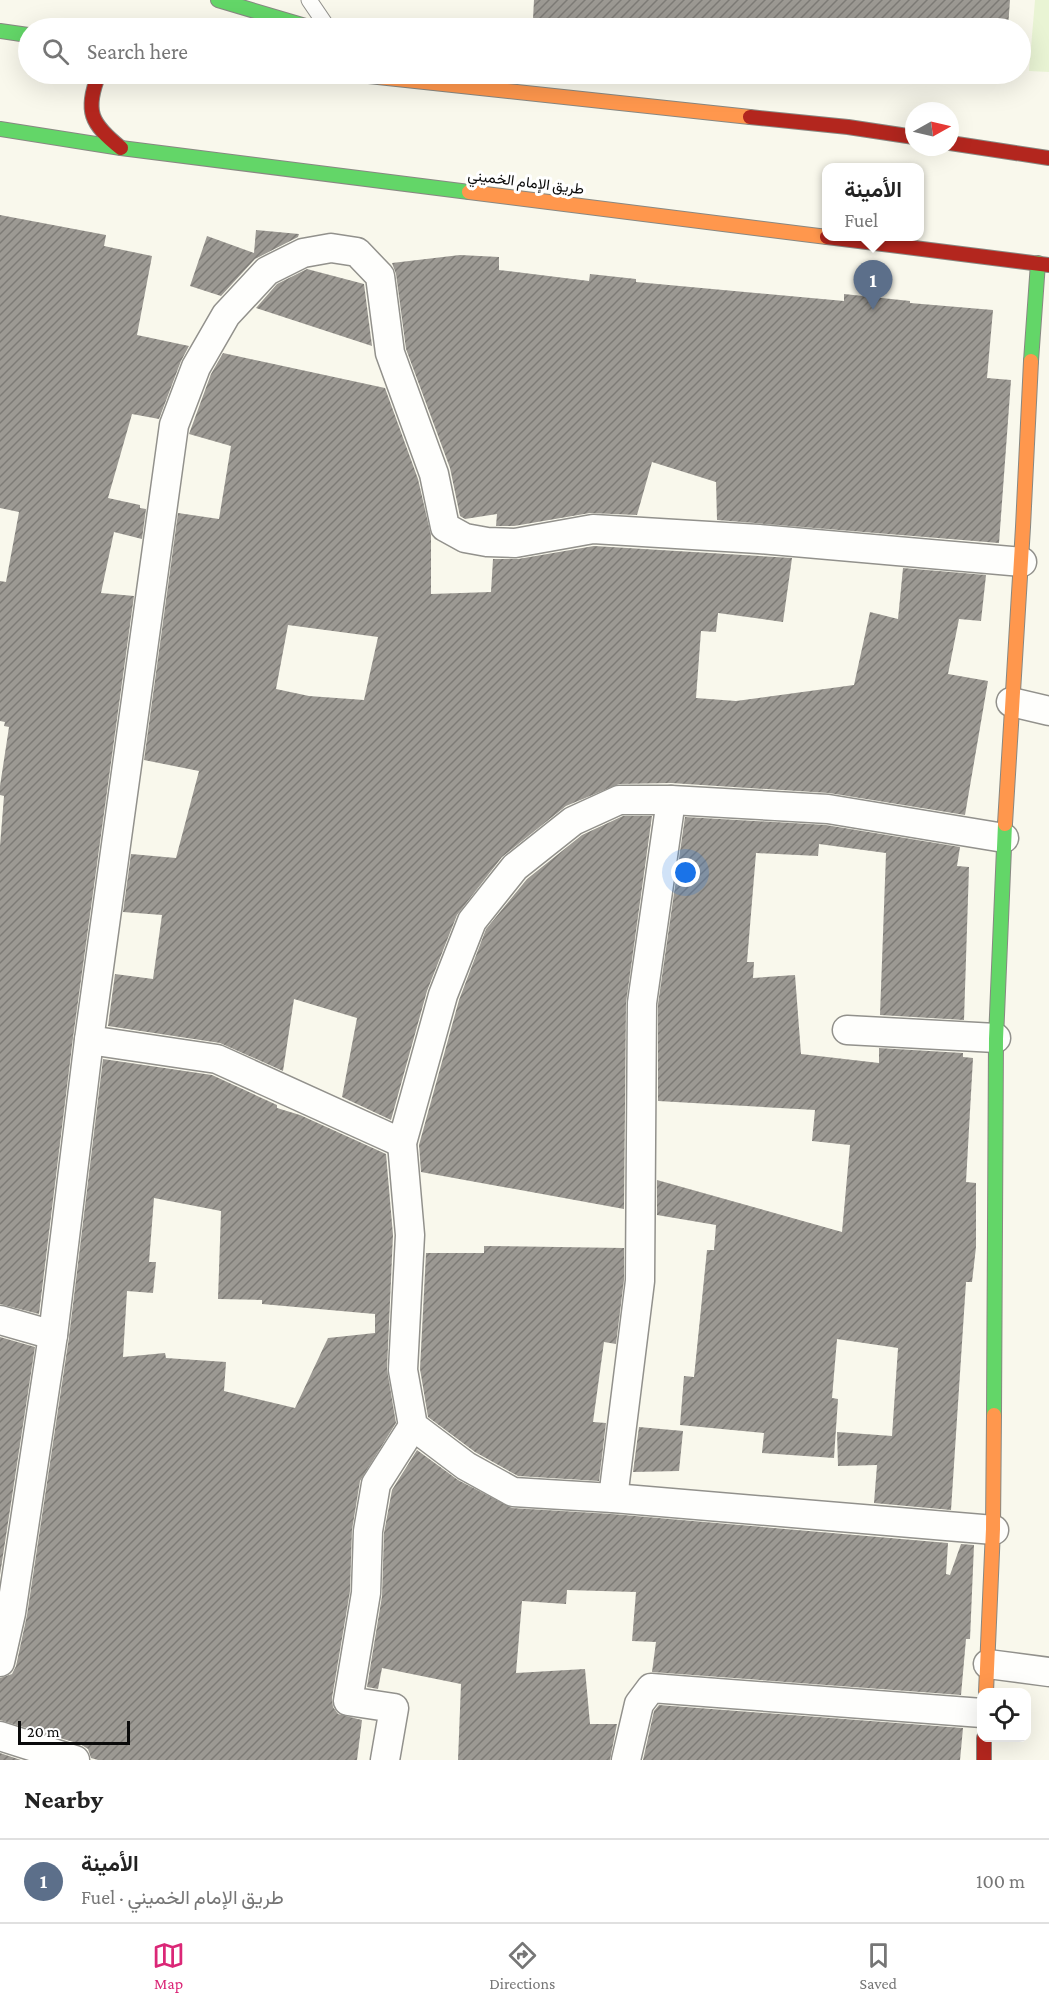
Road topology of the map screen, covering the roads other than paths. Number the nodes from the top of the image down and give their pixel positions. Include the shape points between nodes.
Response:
1 (218, 0) edge
2 (309, 0) edge
3 (278, 18) edge
4 (321, 18) edge
5 (0, 32) edge
6 (18, 34) edge
7 (95, 84) edge
8 (441, 84) edge
9 (0, 129) edge
10 (905, 136) edge
11 (959, 144) edge
12 (121, 148) junction
13 (1049, 158) edge
14 (822, 236) edge
15 (860, 241) edge
16 (1043, 264) edge
17 (1022, 562) junction
18 (1011, 702) junction
19 (1049, 711) edge
20 (671, 800) junction
21 (1004, 838) junction
22 (847, 1030) dead end
23 (996, 1038) junction
24 (89, 1040) junction
25 (402, 1143) junction
26 (0, 1320) edge
27 (53, 1335) junction
28 (412, 1426) junction
29 (614, 1498) junction
30 (994, 1530) junction
31 (0, 1662) edge
32 (988, 1664) junction
33 (1049, 1672) edge
34 (986, 1688) edge
35 (977, 1713) edge
36 (0, 1736) edge
37 (984, 1742) edge
38 (75, 1760) edge
39 (385, 1760) edge
40 (626, 1760) edge
41 (984, 1760) edge

1 - 3 main road
2 - 4 lane
5 - 6 main road
7 - 12 main road via 92,117 99,131
8 - 10 main road
9 - 12 main road, طريق الإمام الخميني
11 - 13 main road
12 - 14 main road, طريق الإمام الخميني
15 - 16 main road, طريق الإمام الخميني
16 - 17 main road via 1033,312
17 - 18 main road
17 - 24 street via 593,529 515,543 465,538 445,527 434,474 390,353 380,276 357,252 331,248 303,253 267,271 226,315 196,367 174,425
18 - 19 street
18 - 21 main road
20 - 21 street via 828,809
20 - 25 street via 619,800 573,821 515,867 472,921 443,995
20 - 29 street via 642,1003 639,1281
21 - 23 main road
22 - 23 street
23 - 30 main road
24 - 25 street via 217,1059
24 - 27 street
25 - 28 street via 410,1235 404,1370
26 - 27 street
27 - 31 street via 11,1613
28 - 29 street via 466,1466 513,1492
28 - 39 street via 376,1484 368,1531 366,1593 348,1701 394,1708
29 - 30 street
30 - 32 main road
32 - 33 street
32 - 34 main road
35 - 40 street via 651,1688 639,1704
36 - 38 street
37 - 41 main road

